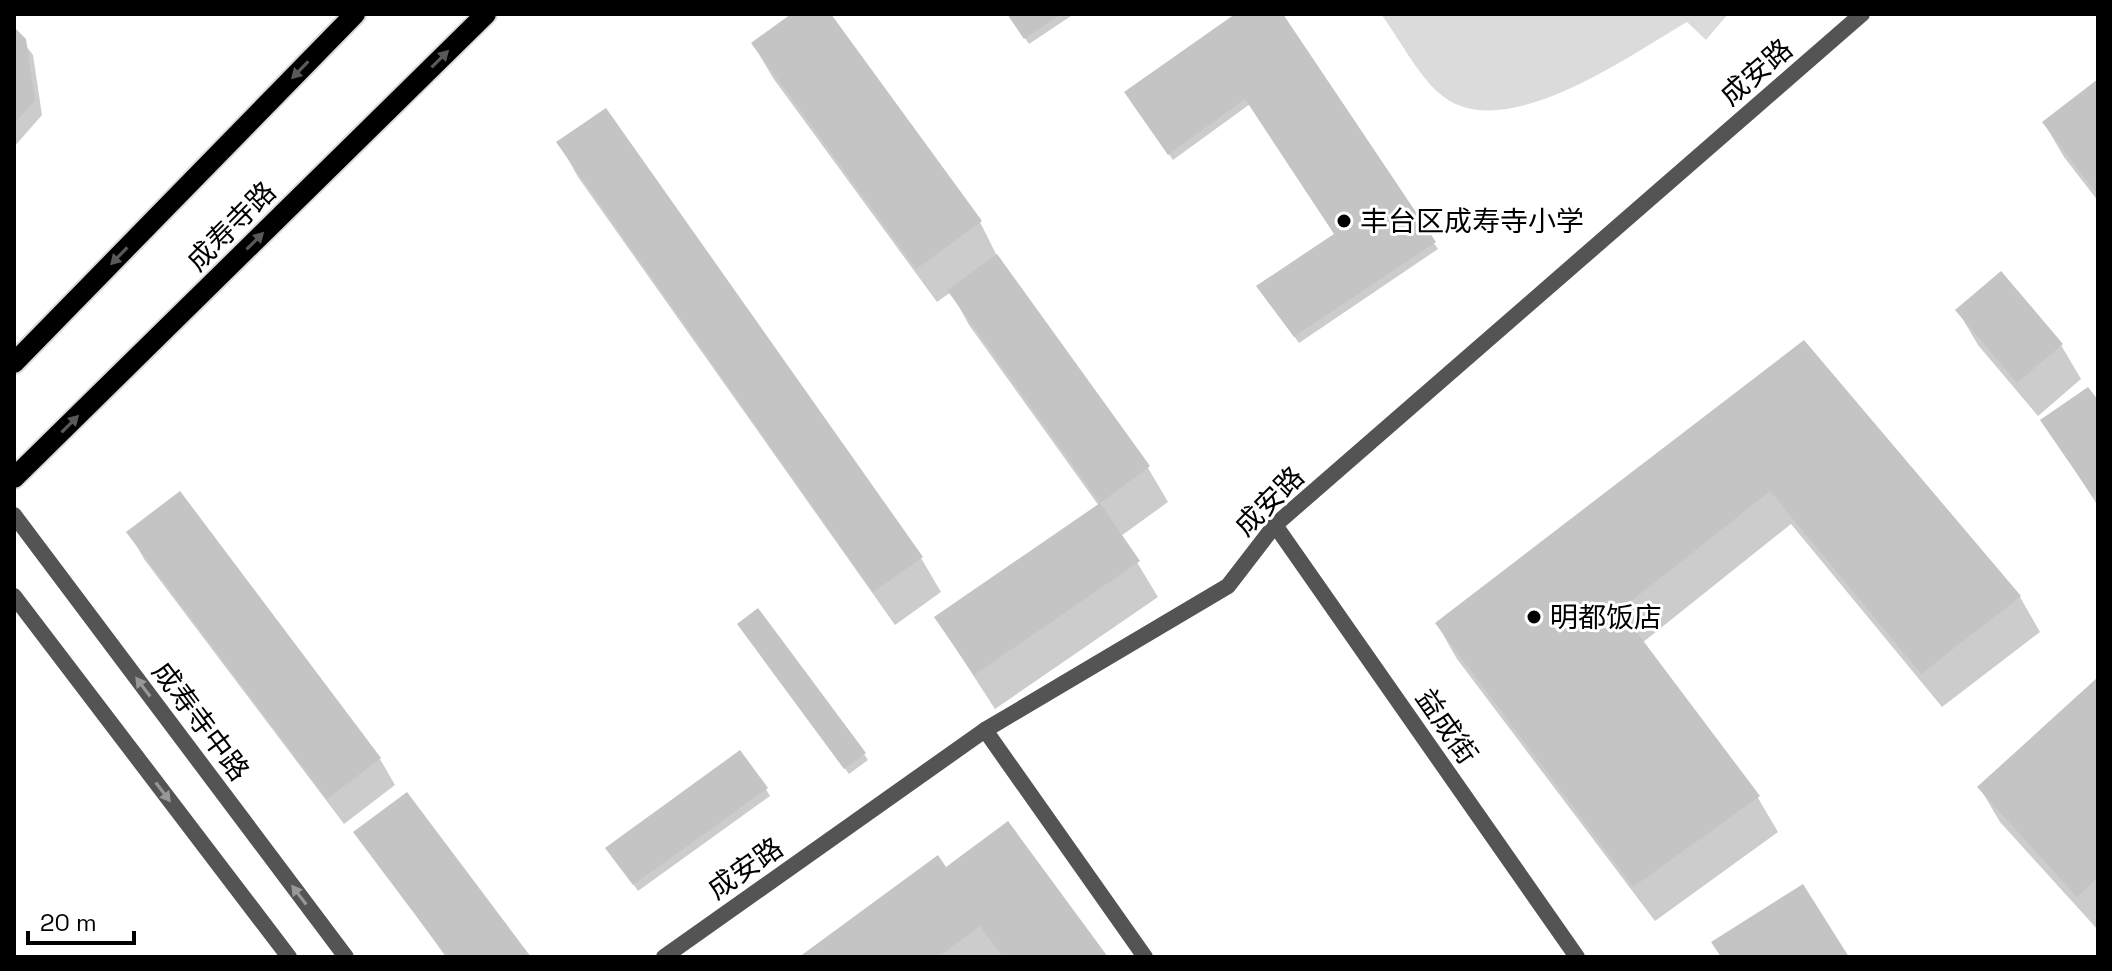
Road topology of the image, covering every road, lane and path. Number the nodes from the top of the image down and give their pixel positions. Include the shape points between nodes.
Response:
1 (355, 14) edge
2 (486, 14) edge
3 (1862, 14) edge
4 (14, 363) edge
5 (14, 478) edge
6 (14, 515) edge
7 (1275, 525) junction
8 (14, 596) edge
9 (985, 730) junction
10 (289, 957) edge
11 (346, 957) edge
12 (664, 957) edge
13 (1145, 957) edge
14 (1577, 957) edge

1 -> 4 main road
5 -> 2 main road, 成寿寺路
3 - 7 street, 成安路
11 -> 6 street, 成寿寺中路
7 - 9 street, 成安路 via 1228,586
7 - 14 street, 益成街
8 -> 10 street
9 - 12 street, 成安路
9 - 13 street

